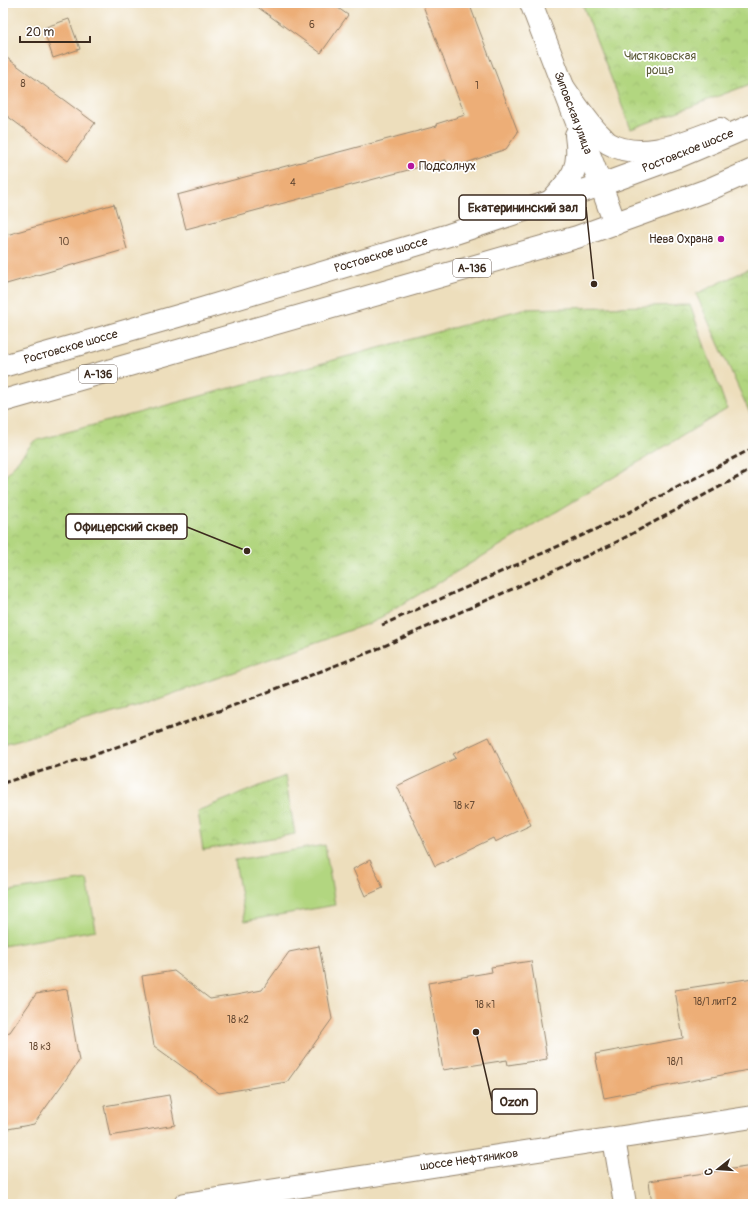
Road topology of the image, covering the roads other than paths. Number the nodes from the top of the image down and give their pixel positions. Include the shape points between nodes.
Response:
1 (531, 3) edge
2 (562, 85) junction
3 (572, 110) junction
4 (753, 118) edge
5 (753, 125) edge
6 (753, 170) edge
7 (601, 185) junction
8 (552, 201) junction
9 (615, 224) junction
10 (3, 366) edge
11 (3, 401) edge
12 (753, 1117) edge
13 (614, 1139) junction
14 (185, 1204) edge
15 (625, 1204) edge

1 - 2 main road, Зиповская улица
2 - 3 main road, Зиповская улица
2 - 4 main road via 586,119 607,142 639,152 671,147
3 - 7 main road, Зиповская улица
3 - 8 main road via 578,149 576,168 568,183
5 - 7 main road, Ростовское шоссе via 680,156
6 - 9 main road via 710,189
7 - 8 main road, Ростовское шоссе
7 - 9 main road, Зиповская улица
8 - 10 main road, Ростовское шоссе via 449,235
9 - 11 main road, А-136 via 516,255
12 - 13 main road, шоссе Нефтяников
13 - 14 main road, шоссе Нефтяников
13 - 15 main road

